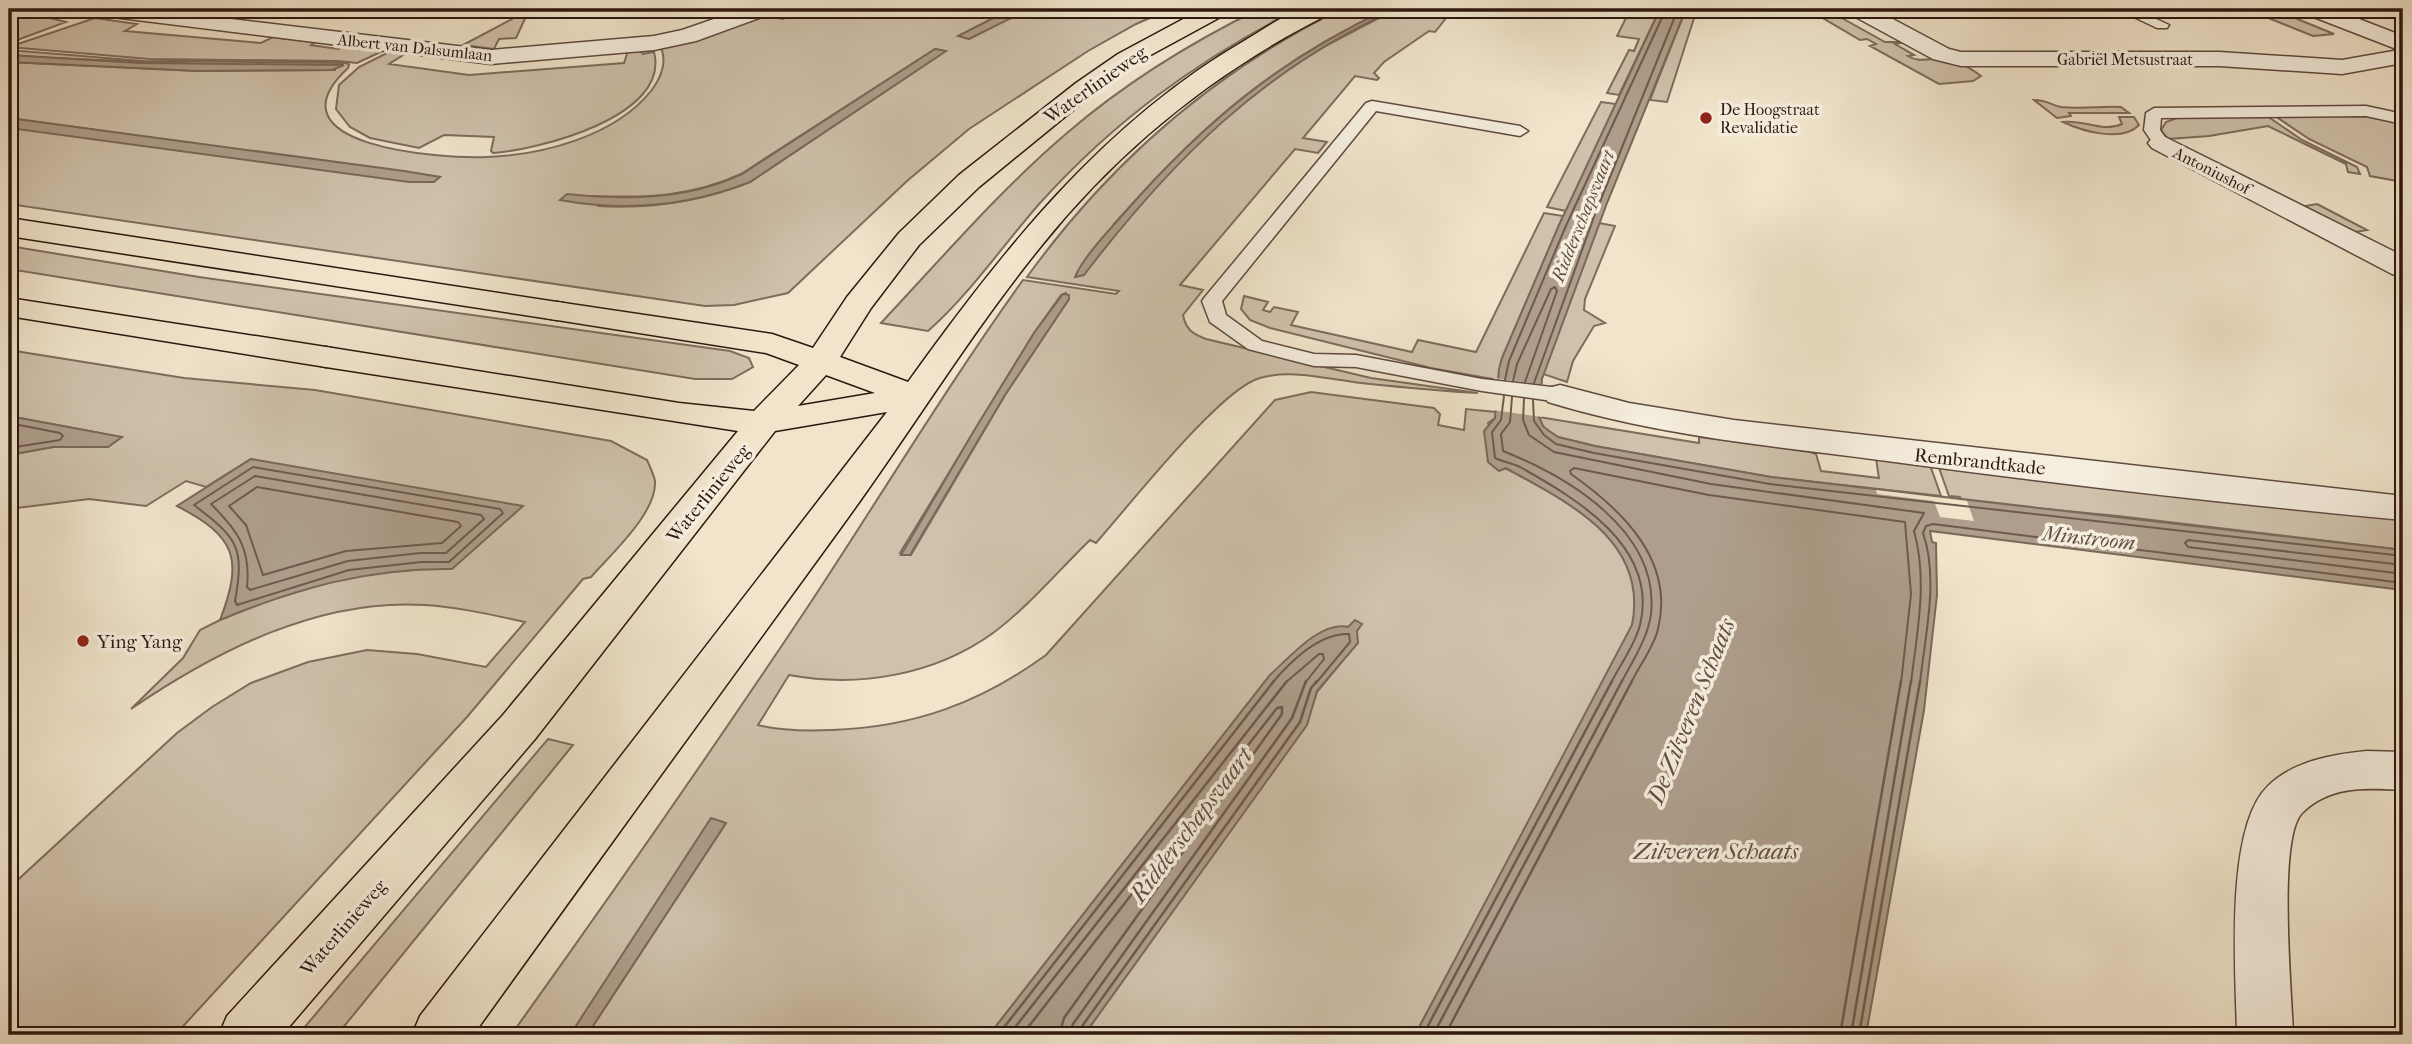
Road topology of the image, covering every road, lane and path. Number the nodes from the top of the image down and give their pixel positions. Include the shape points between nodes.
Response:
1 (104, 9) edge
2 (700, 9) edge
3 (762, 9) edge
4 (1218, 9) edge
5 (1321, 9) edge
6 (1858, 9) edge
7 (2124, 9) edge
8 (2314, 9) edge
9 (727, 23) junction
10 (2162, 25) dead end
11 (2403, 44) edge
12 (2403, 56) edge
13 (2403, 119) edge
14 (1520, 131) dead end
15 (2161, 143) joint
16 (9, 227) edge
17 (2403, 268) edge
18 (9, 307) edge
19 (821, 361) junction
20 (1560, 395) joint
21 (916, 396) junction
22 (764, 424) junction
23 (2403, 508) edge
24 (2403, 771) edge
25 (247, 1035) edge
26 (440, 1035) edge
27 (2265, 1035) edge

1 - 9 street, Albert van Dalsumlaan via 491,57 654,43
2 - 9 street
3 - 9 street, Albert van Dalsumlaan
4 - 19 main road, Waterlinieweg via 1105,73 969,181 909,239
5 - 21 main road via 1222,63 1159,112 1087,178 1034,237
6 - 12 street, Gabriël Metsustraat via 1941,54 1961,59 2219,59 2342,67
7 - 10 lane
8 - 11 street
13 - 15 lane, Antoniushof via 2365,111 2154,113 2152,130
14 - 20 lane via 1372,106 1212,301 1217,318 1255,345 1314,360 1356,360
15 - 17 street, Antoniushof
16 - 19 main road via 772,344
18 - 22 main road
19 - 21 main road
19 - 22 main road, Waterlinieweg
20 - 23 street, Rembrandtkade via 1603,410 1690,425 1933,457
21 - 22 main road
21 - 26 main road
22 - 25 main road, Waterlinieweg via 519,727
24 - 27 street via 2371,768 2327,775 2304,785 2272,817 2265,850

